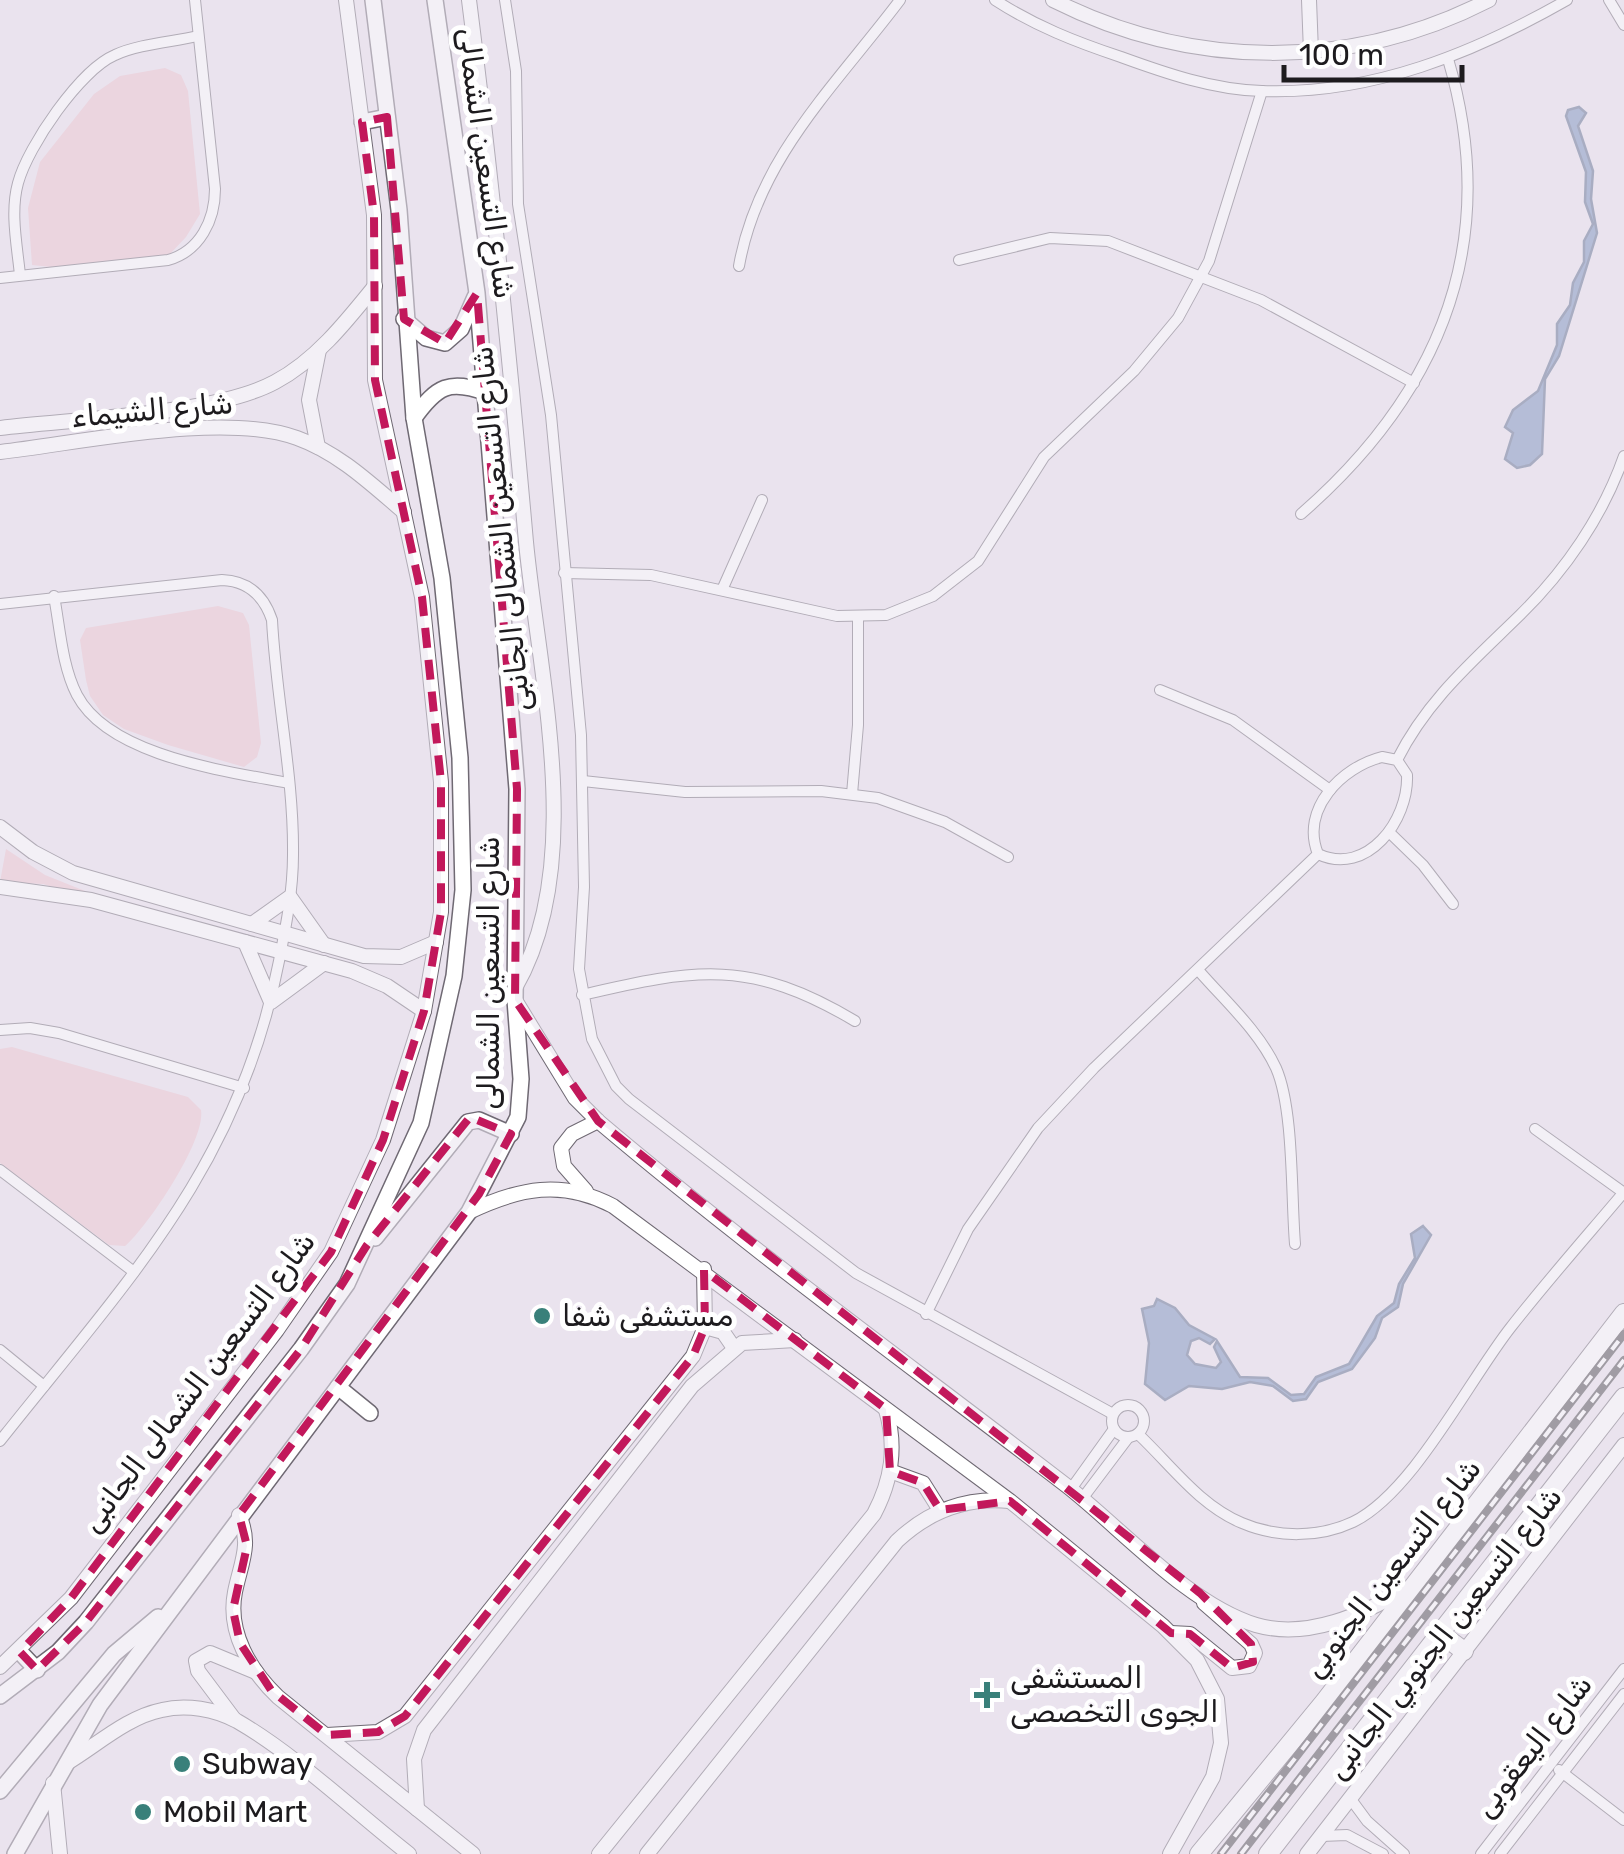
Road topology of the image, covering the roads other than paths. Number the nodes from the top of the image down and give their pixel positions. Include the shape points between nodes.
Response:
1 (195, 0) edge
2 (346, 0) edge
3 (373, 0) edge
4 (435, 0) edge
5 (469, 0) edge
6 (505, 0) edge
7 (900, 0) edge
8 (995, 0) edge
9 (1053, 0) edge
10 (1309, 0) edge
11 (1490, 0) edge
12 (1568, 0) edge
13 (1609, 0) edge
14 (1624, 25) edge
15 (198, 36) junction
16 (1311, 52) junction
17 (1448, 59) junction
18 (1262, 91) junction
19 (387, 118) junction
20 (362, 122) junction
21 (959, 260) dead end
22 (739, 266) dead end
23 (20, 275) junction
24 (1202, 276) junction
25 (0, 278) edge
26 (375, 286) junction
27 (477, 293) junction
28 (404, 319) junction
29 (319, 350) junction
30 (1414, 383) junction
31 (487, 393) junction
32 (201, 404) junction
33 (414, 418) junction
34 (0, 428) edge
35 (205, 429) junction
36 (318, 446) junction
37 (0, 452) edge
38 (1624, 456) edge
39 (762, 500) dead end
40 (404, 512) junction
41 (1301, 514) dead end
42 (564, 573) junction
43 (722, 590) junction
44 (54, 596) junction
45 (0, 604) edge
46 (858, 616) junction
47 (1160, 690) dead end
48 (1398, 760) junction
49 (582, 781) junction
50 (288, 782) junction
51 (1330, 790) junction
52 (852, 794) junction
53 (0, 827) edge
54 (1390, 833) junction
55 (1318, 854) junction
56 (1008, 857) dead end
57 (0, 886) edge
58 (290, 896) junction
59 (1453, 904) dead end
60 (252, 924) junction
61 (285, 934) junction
62 (244, 942) junction
63 (436, 942) junction
64 (324, 945) junction
65 (281, 952) junction
66 (324, 963) junction
67 (1199, 971) junction
68 (515, 994) junction
69 (582, 995) junction
70 (271, 1002) junction
71 (424, 1011) junction
72 (855, 1021) dead end
73 (0, 1030) edge
74 (244, 1088) junction
75 (598, 1121) junction
76 (1535, 1129) dead end
77 (512, 1134) junction
78 (0, 1170) edge
79 (586, 1192) junction
80 (1624, 1192) edge
81 (469, 1212) junction
82 (1295, 1244) dead end
83 (367, 1245) junction
84 (704, 1270) junction
85 (134, 1272) junction
86 (1624, 1313) edge
87 (926, 1314) junction
88 (705, 1327) junction
89 (795, 1340) junction
90 (734, 1348) junction
91 (0, 1350) edge
92 (44, 1386) junction
93 (338, 1387) junction
94 (1624, 1397) edge
95 (886, 1409) junction
96 (370, 1414) dead end
97 (1113, 1414) junction
98 (1114, 1429) junction
99 (1133, 1436) junction
100 (630, 1438) junction
101 (0, 1441) edge
102 (1624, 1445) edge
103 (643, 1449) junction
104 (890, 1471) junction
105 (1076, 1494) junction
106 (1010, 1500) junction
107 (940, 1510) junction
108 (239, 1515) junction
109 (1412, 1586) junction
110 (1200, 1594) junction
111 (168, 1611) junction
112 (1171, 1634) junction
113 (1442, 1634) junction
114 (1464, 1651) junction
115 (20, 1652) junction
116 (0, 1667) edge
117 (1624, 1669) edge
118 (37, 1670) junction
119 (256, 1672) junction
120 (1624, 1694) edge
121 (0, 1696) edge
122 (235, 1720) junction
123 (398, 1723) junction
124 (326, 1735) junction
125 (418, 1739) junction
126 (1551, 1763) junction
127 (62, 1766) junction
128 (1564, 1774) junction
129 (53, 1783) junction
130 (0, 1791) edge
131 (1350, 1798) junction
132 (418, 1809) junction
133 (1624, 1820) edge
134 (1320, 1836) junction
135 (15, 1854) edge
136 (60, 1854) edge
137 (409, 1854) edge
138 (473, 1854) edge
139 (599, 1854) edge
140 (647, 1854) edge
141 (1170, 1854) edge
142 (1199, 1854) edge
143 (1268, 1854) edge
144 (1306, 1854) edge
145 (1383, 1854) edge
146 (1404, 1854) edge
147 (1480, 1854) edge
148 (1500, 1854) edge

1 - 15 street
2 - 20 street, شارع التسعين الشمالى الجانبى
3 - 19 main road, شارع التسعين الشمالى
4 - 27 main road, شارع التسعين الشمالى
5 - 68 street, شارع التسعين الشمالى الجانبى via 504,281 550,768 545,919
6 - 42 street via 516,70 518,204 551,415
7 - 22 street via 775,163 753,208
8 - 18 street via 1073,41 1171,75
9 - 16 street via 1110,26 1176,44 1243,53
10 - 16 street
11 - 16 street via 1391,38
12 - 17 street
13 - 14 street
15 - 23 street via 119,52 79,82 18,184
15 - 23 street via 215,207 193,247 155,263
17 - 18 street via 1374,80
17 - 30 street via 1468,154 1468,222 1444,322
18 - 24 street
19 - 20 main road
19 - 28 main road, شارع التسعين الشمالى
20 - 26 street, شارع التسعين الشمالى الجانبى
21 - 24 street via 1021,243 1079,237
23 - 25 street
24 - 30 street via 1290,313
24 - 46 street via 1148,356 1044,458 978,561 914,606
26 - 29 street, شارع الشيماء
26 - 40 street, شارع التسعين الشمالى الجانبى via 374,380
27 - 28 main road via 461,329 445,343 426,338
27 - 31 main road, شارع التسعين الشمالى
28 - 33 main road, شارع التسعين الشمالى
29 - 32 street, شارع الشيماء via 255,392
29 - 36 street via 308,400
30 - 41 street via 1367,450
31 - 33 main road via 446,384
31 - 68 main road, شارع التسعين الشمالى via 517,788
32 - 34 street, شارع الشيماء
32 - 35 street
33 - 83 main road, شارع التسعين الشمالى via 442,578 460,758 463,890 431,1086 404,1167
35 - 36 street, شارع الشيماء via 278,432
35 - 37 street, شارع الشيماء
36 - 40 street, شارع الشيماء
38 - 48 street via 1600,511 1564,565 1446,685
39 - 43 street
40 - 63 street, شارع التسعين الشمالى الجانبى via 422,597 440,782
42 - 43 street via 652,575
42 - 49 street
43 - 46 street
44 - 45 street
44 - 50 street via 74,691 107,730 193,762
44 - 50 street via 222,580 249,587 272,620
46 - 52 street
47 - 51 street via 1232,720
48 - 51 street via 1370,760
48 - 54 street via 1407,793
49 - 52 street via 685,792
49 - 69 street
50 - 58 street
51 - 55 street via 1314,826
52 - 56 street via 916,809
53 - 60 street via 73,873
54 - 55 street via 1351,858
54 - 59 street
55 - 67 street
57 - 62 street via 92,900
58 - 60 street
58 - 61 street
58 - 64 street
60 - 61 street
61 - 64 street
61 - 65 street
62 - 65 street
62 - 70 street
63 - 64 street via 382,958
63 - 71 street, شارع التسعين الشمالى الجانبى
65 - 66 street
65 - 70 street
66 - 70 street
66 - 71 street via 370,977
67 - 82 street via 1276,1069 1287,1113
67 - 87 street via 1038,1128 968,1229
68 - 75 street via 575,1098
68 - 77 main road, شارع التسعين الشمالى via 521,1100
69 - 72 street via 723,972 788,986
69 - 87 street via 592,1038 629,1099 841,1262
70 - 74 street
71 - 115 street, شارع التسعين الشمالى الجانبى via 384,1140 331,1252 71,1598
73 - 74 street via 60,1034
74 - 85 street via 201,1177
75 - 79 street via 561,1148 564,1166
75 - 105 street
76 - 80 street
77 - 81 main road, شارع التسعين الشمالى
77 - 83 main road via 468,1122
78 - 85 street
79 - 81 street via 510,1193
79 - 84 street
80 - 99 street via 1510,1327 1415,1463 1355,1521 1295,1534 1239,1522
81 - 93 main road, شارع التسعين الشمالى
83 - 118 main road, شارع التسعين الشمالى via 302,1349 86,1622
84 - 88 street
84 - 89 street
85 - 92 street
86 - 109 highway, شارع التسعين الجنوبي
87 - 97 street
88 - 90 street via 724,1332
88 - 100 street via 684,1370
89 - 90 street via 760,1339
89 - 95 street
90 - 103 street via 692,1386
91 - 92 street
92 - 101 street
93 - 96 main road
93 - 108 main road, شارع التسعين الشمالى
94 - 113 highway
95 - 104 street
95 - 106 street
97 - 98 street
97 - 99 street via 1124,1405 1138,1408 1145,1421
98 - 99 street
98 - 105 street
99 - 105 street
100 - 103 street
100 - 123 street
102 - 114 street, شارع التسعين الجنوبي الجانبى
103 - 125 street
104 - 107 street via 922,1483
104 - 139 street via 864,1527
105 - 110 street
106 - 107 street
106 - 112 street
107 - 140 street via 897,1541
108 - 111 main road, شارع التسعين الشمالى
108 - 119 street via 248,1546 235,1592 235,1626
109 - 110 street via 1358,1615 1298,1629 1259,1626
109 - 142 highway, شارع التسعين الجنوبي
110 - 112 street via 1251,1644 1252,1662 1232,1668 1190,1634
111 - 127 main road, شارع التسعين الشمالى
111 - 130 main road via 114,1654
112 - 141 street via 1205,1672 1222,1728 1213,1777
113 - 114 highway
113 - 143 highway
114 - 131 street, شارع التسعين الجنوبي الجانبى
115 - 116 street, شارع التسعين الشمالى الجانبى
115 - 118 main road
117 - 126 street, شارع اليعقوبى
118 - 121 main road, شارع التسعين الشمالى
119 - 122 street via 210,1653 196,1660
119 - 124 street
120 - 128 street, شارع اليعقوبى
122 - 127 street via 194,1708 157,1711
122 - 137 street
123 - 124 street via 378,1732
123 - 125 street via 402,1738
124 - 132 street
125 - 132 street
126 - 128 street
126 - 147 street, شارع اليعقوبى
127 - 129 main road, شارع التسعين الشمالى
128 - 133 street
128 - 148 street, شارع اليعقوبى
129 - 135 main road, شارع التسعين الشمالى
129 - 136 street
131 - 134 street, شارع التسعين الجنوبي الجانبى
131 - 146 street
132 - 138 street
134 - 144 street, شارع التسعين الجنوبي الجانبى
134 - 145 street via 1348,1835

